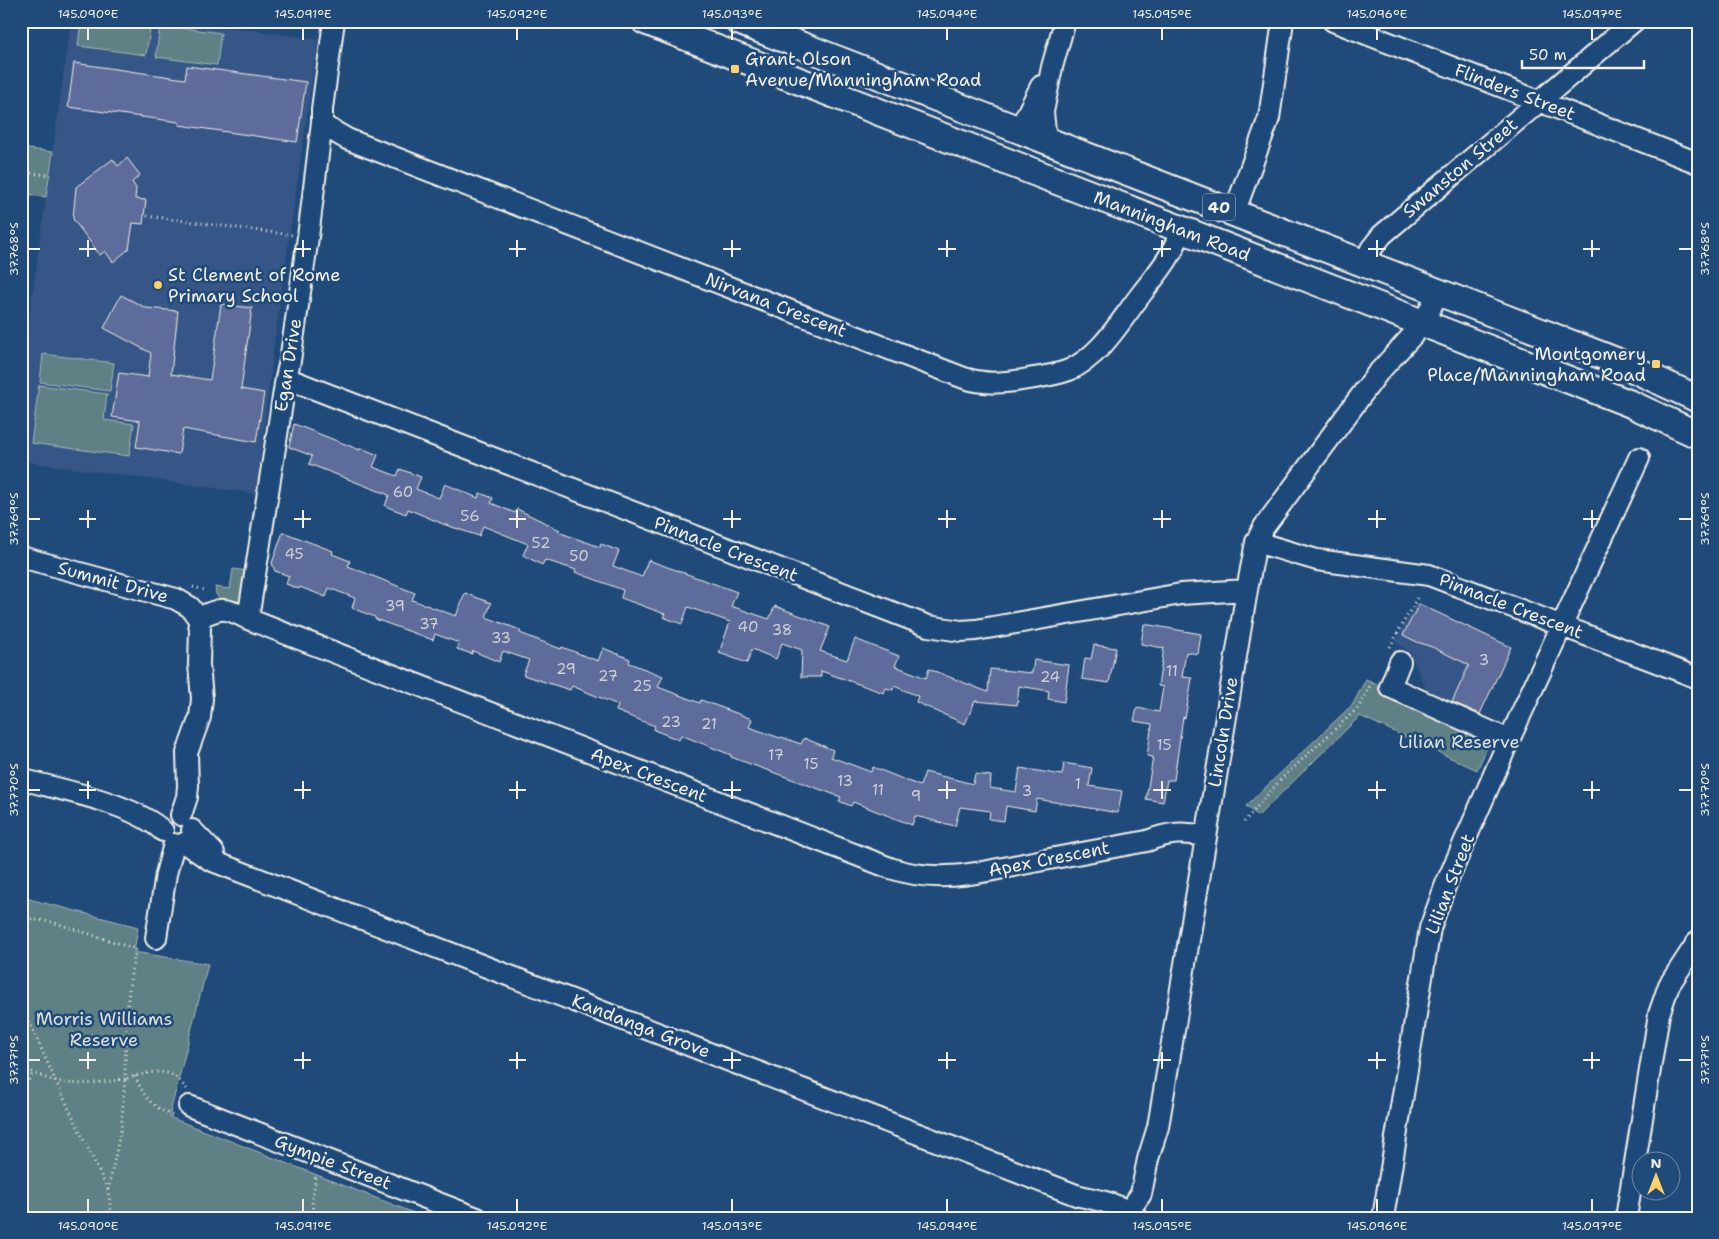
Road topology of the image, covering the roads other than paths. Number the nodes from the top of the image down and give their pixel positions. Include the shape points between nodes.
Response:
1 (334, 21) edge
2 (645, 21) edge
3 (738, 21) edge
4 (1065, 21) edge
5 (1283, 21) edge
6 (1333, 21) edge
7 (1634, 21) edge
8 (1052, 67) junction
9 (1539, 101) junction
10 (322, 122) junction
11 (1020, 130) junction
12 (1046, 141) junction
13 (1698, 163) edge
14 (1142, 213) junction
15 (1234, 213) junction
16 (1181, 229) junction
17 (1364, 264) junction
18 (1438, 292) junction
19 (1415, 320) junction
20 (286, 378) junction
21 (1698, 399) edge
22 (1698, 435) edge
23 (1639, 458) dead end
24 (1255, 549) junction
25 (21, 557) edge
26 (1248, 583) junction
27 (198, 618) junction
28 (248, 619) junction
29 (1563, 626) junction
30 (1393, 658) road end
31 (1698, 678) edge
32 (1509, 740) junction
33 (21, 779) edge
34 (177, 830) junction
35 (1205, 842) junction
36 (156, 938) dead end
37 (1698, 941) edge
38 (189, 1098) road end
39 (1131, 1216) edge
40 (477, 1218) edge
41 (1383, 1218) edge
42 (1626, 1218) edge

1 - 10 street, Egan Drive
2 - 14 main road, Manningham Road / 40
3 - 11 main road, Manningham Road / 40
4 - 8 street
5 - 15 street via 1269,118
6 - 9 street, Flinders Street
7 - 9 street, Swanston Street
8 - 11 street
8 - 12 street via 1043,112
9 - 13 street, Flinders Street
9 - 17 street, Swanston Street via 1382,235
10 - 16 street, Nirvana Crescent via 347,139 986,384 1058,374 1088,358 1110,335 1172,254
10 - 20 street, Egan Drive
11 - 12 main road, Manningham Road / 40
11 - 14 main road via 1026,151 1036,158 1094,180
12 - 15 main road, Manningham Road / 40
14 - 16 main road, Manningham Road / 40
15 - 17 main road, Manningham Road / 40
16 - 19 main road, Manningham Road / 40
17 - 18 main road, Manningham Road / 40
18 - 19 street, Lincoln Drive
18 - 21 main road, Manningham Road / 40 via 1616,361
19 - 22 main road, Manningham Road / 40 via 1631,404
19 - 24 street, Lincoln Drive via 1272,514
20 - 26 street, Pinnacle Crescent via 928,626 976,630 1181,594 1204,586
20 - 28 street, Egan Drive
23 - 29 street, Lilian Street
24 - 26 street, Lincoln Drive
24 - 29 street, Pinnacle Crescent via 1428,575
25 - 27 street, Summit Drive via 176,599 190,607
26 - 35 street, Lincoln Drive
27 - 28 street
27 - 34 street via 202,709 187,753 188,786
28 - 35 street, Apex Crescent via 903,873 930,877 962,876 1147,841 1164,834 1176,833
29 - 31 street, Pinnacle Crescent
29 - 32 street, Lilian Street
30 - 32 street via 1390,687
32 - 41 street, Lilian Street via 1430,928
33 - 34 street, Kandanga Grove via 105,801
34 - 36 street
34 - 39 street, Kandanga Grove via 208,848 233,868 1076,1195 1112,1204
35 - 39 street, Lincoln Drive via 1158,1127 1154,1183 1151,1194
37 - 42 street via 1669,985 1659,1014
38 - 40 street, Gympie Street

